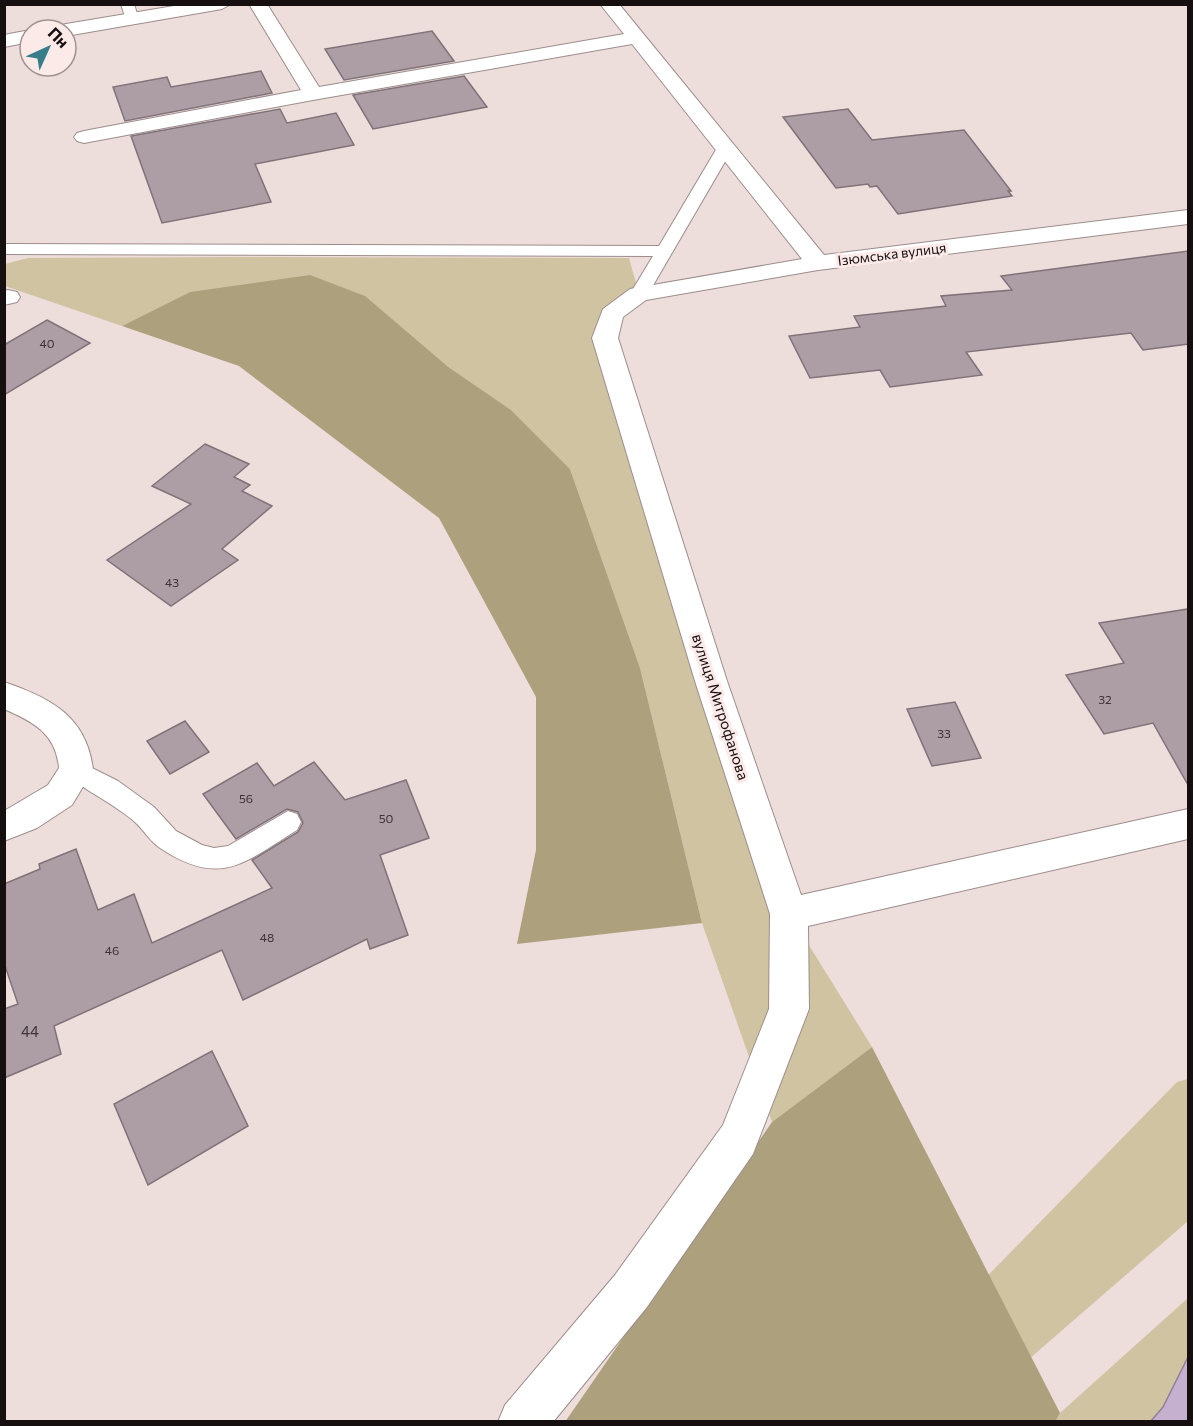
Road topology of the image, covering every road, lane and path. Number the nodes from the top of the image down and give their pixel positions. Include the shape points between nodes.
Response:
1 (222, 4) edge
2 (258, 4) edge
3 (609, 4) edge
4 (129, 12) edge
5 (78, 27) edge
6 (635, 38) junction
7 (313, 94) junction
8 (84, 137) dead end
9 (725, 148) junction
10 (1188, 217) edge
11 (4, 249) edge
12 (665, 251) junction
13 (818, 262) junction
14 (639, 294) junction
15 (4, 695) edge
16 (76, 770) junction
17 (288, 822) dead end
18 (1188, 824) edge
19 (4, 826) edge
20 (789, 914) junction
21 (522, 1422) edge

1 - 4 street
2 - 7 street
3 - 6 street, Ізюмська вулиця
4 - 5 street
6 - 7 street
6 - 9 street, Ізюмська вулиця
7 - 8 street
9 - 12 lane
9 - 13 street, Ізюмська вулиця
10 - 13 street, Ізюмська вулиця
11 - 12 lane
12 - 14 lane
13 - 14 street, вулиця Митрофанова
14 - 20 street, вулиця Митрофанова via 612,314 605,338 711,681
15 - 16 street via 26,703 54,722 72,745
16 - 17 lane via 109,788 145,815 167,839 197,855 214,859 233,856
16 - 19 street via 60,795 25,818
18 - 20 street
20 - 21 street, вулиця Митрофанова via 789,1009 738,1139 631,1291

